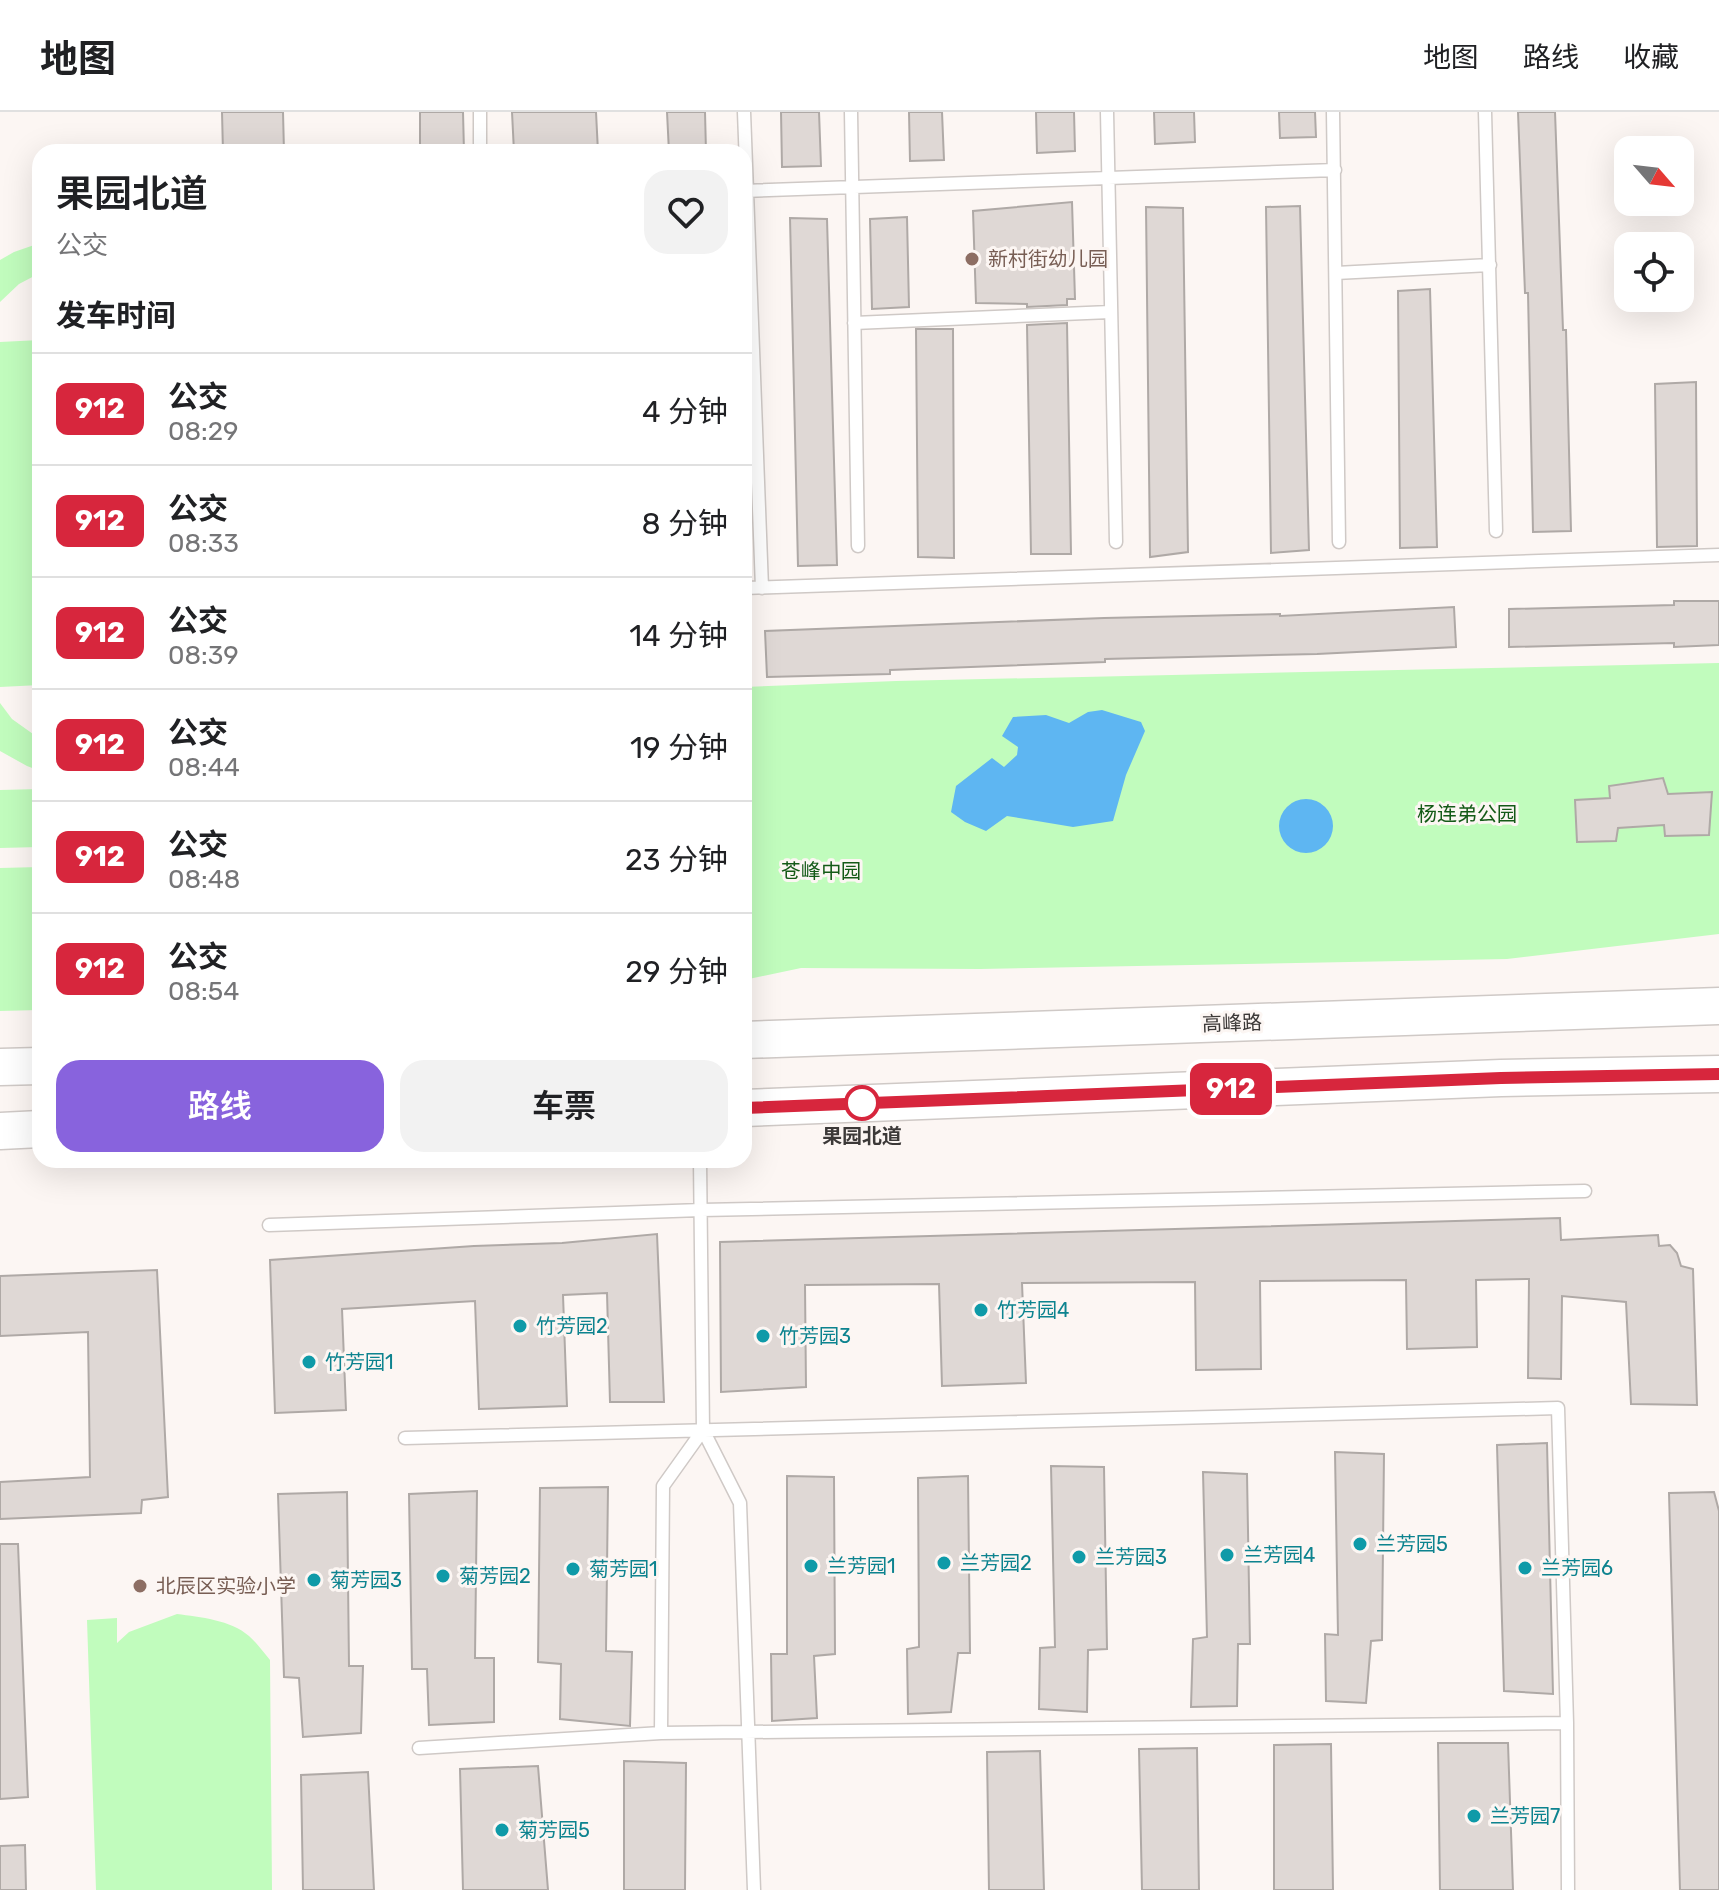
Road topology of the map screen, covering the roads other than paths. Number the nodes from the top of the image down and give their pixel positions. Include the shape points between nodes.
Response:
1 (480, 112) edge
2 (744, 112) edge
3 (851, 112) edge
4 (1107, 112) edge
5 (1333, 112) edge
6 (1485, 112) edge
7 (480, 144) edge
8 (745, 144) edge
9 (1335, 170) junction
10 (1108, 178) junction
11 (850, 187) junction
12 (752, 191) edge
13 (1490, 265) junction
14 (1336, 273) junction
15 (1110, 312) junction
16 (854, 323) junction
17 (752, 340) edge
18 (1496, 531) dead end
19 (1116, 542) dead end
20 (1339, 542) dead end
21 (858, 546) dead end
22 (1719, 555) edge
23 (752, 588) edge
24 (762, 588) junction
25 (1719, 1006) edge
26 (752, 1040) edge
27 (32, 1066) edge
28 (0, 1067) edge
29 (1719, 1074) edge
30 (752, 1108) edge
31 (32, 1129) edge
32 (0, 1131) edge
33 (700, 1168) edge
34 (1585, 1191) dead end
35 (701, 1210) junction
36 (269, 1225) dead end
37 (703, 1430) junction
38 (405, 1438) dead end
39 (1567, 1723) junction
40 (749, 1732) junction
41 (661, 1733) junction
42 (419, 1748) dead end
43 (754, 1890) edge
44 (1568, 1890) edge

1 - 7 lane
2 - 8 lane
3 - 11 lane
4 - 10 lane
5 - 9 lane
6 - 13 lane
9 - 10 lane
9 - 14 lane
10 - 11 lane
10 - 15 lane
11 - 12 lane
11 - 16 lane
13 - 14 lane
13 - 18 lane
14 - 20 lane
15 - 16 lane
15 - 19 lane
16 - 21 lane
17 - 24 lane
22 - 24 lane
23 - 24 lane
25 - 26 main road, 高峰路
27 - 28 main road
29 - 30 main road
31 - 32 main road
33 - 35 lane
34 - 35 lane
35 - 36 lane
35 - 37 lane
37 - 38 lane
37 - 39 lane via 1558,1408
37 - 40 lane via 740,1503
37 - 41 lane via 663,1486
39 - 40 lane
39 - 44 lane
40 - 41 lane
40 - 43 lane
41 - 42 lane

